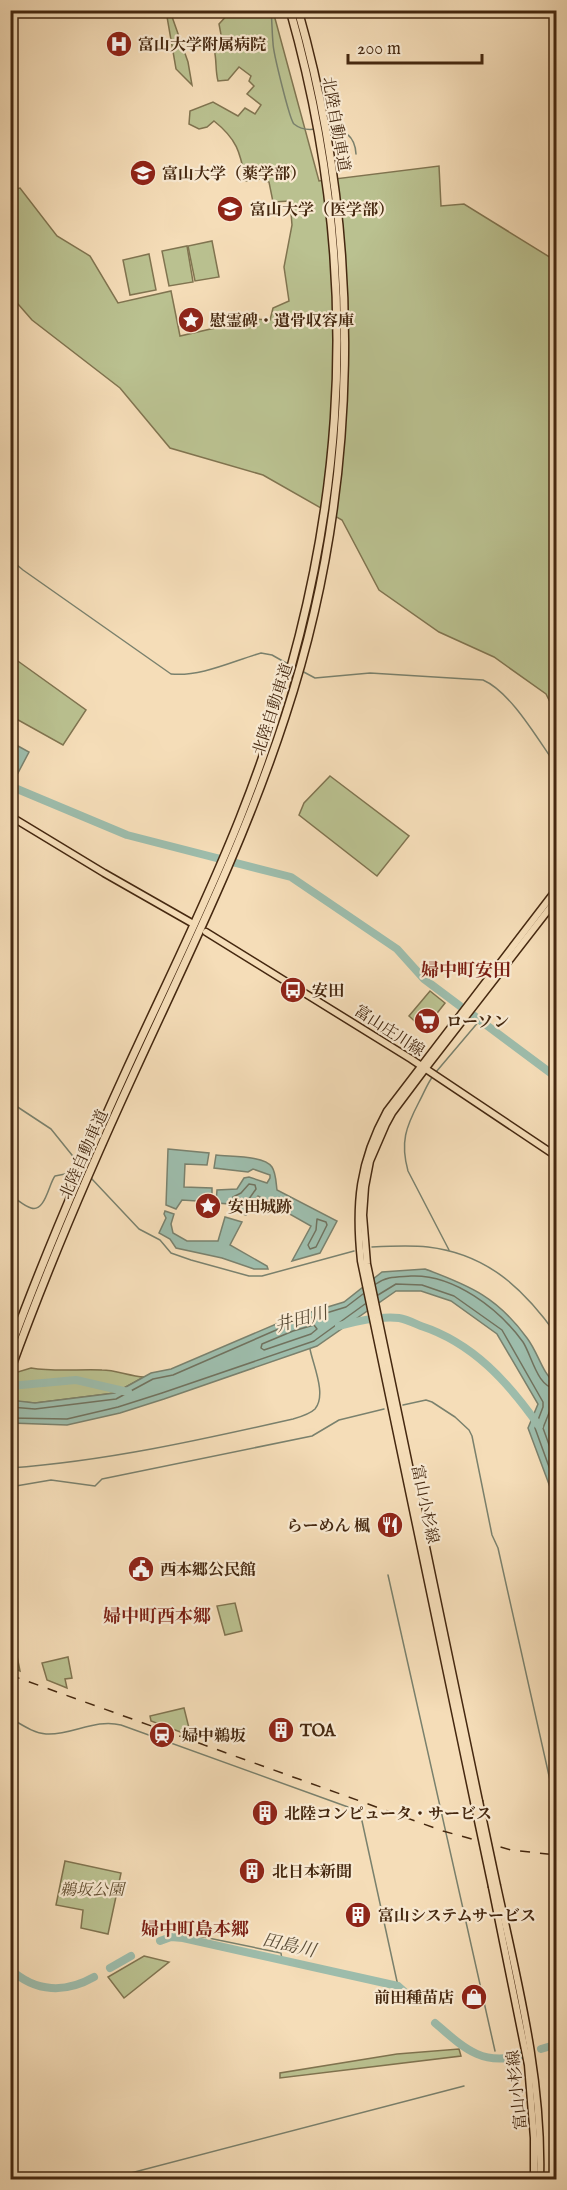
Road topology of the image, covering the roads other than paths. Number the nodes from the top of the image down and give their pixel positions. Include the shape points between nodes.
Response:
1 (290, 10) edge
2 (298, 10) edge
3 (290, 687) junction
4 (10, 816) edge
5 (556, 890) edge
6 (556, 900) edge
7 (190, 922) dead end
8 (206, 932) dead end
9 (423, 1067) junction
10 (556, 1156) edge
11 (21, 1331) junction
12 (10, 1349) edge
13 (10, 1371) edge
14 (494, 1887) junction
15 (534, 2180) edge
16 (540, 2180) edge

1 - 3 highway, 北陸自動車道 via 323,161 337,328 334,431 327,495
2 - 3 highway, 北陸自動車道 via 331,159 345,327 344,398 325,559 303,658
3 - 11 highway, 北陸自動車道 via 265,774 78,1187
4 - 7 main road
5 - 9 main road, 富山小杉線
6 - 9 main road, 富山小杉線
8 - 9 main road, 富山庄川線
9 - 10 main road, 富山庄川線
9 - 14 main road, 富山小杉線, bridge via 392,1113 370,1161 363,1215 365,1264
11 - 12 highway, 北陸自動車道
11 - 13 highway, 北陸自動車道
14 - 15 main road, 富山小杉線 via 528,2065
14 - 16 main road, 富山小杉線 via 534,2064

